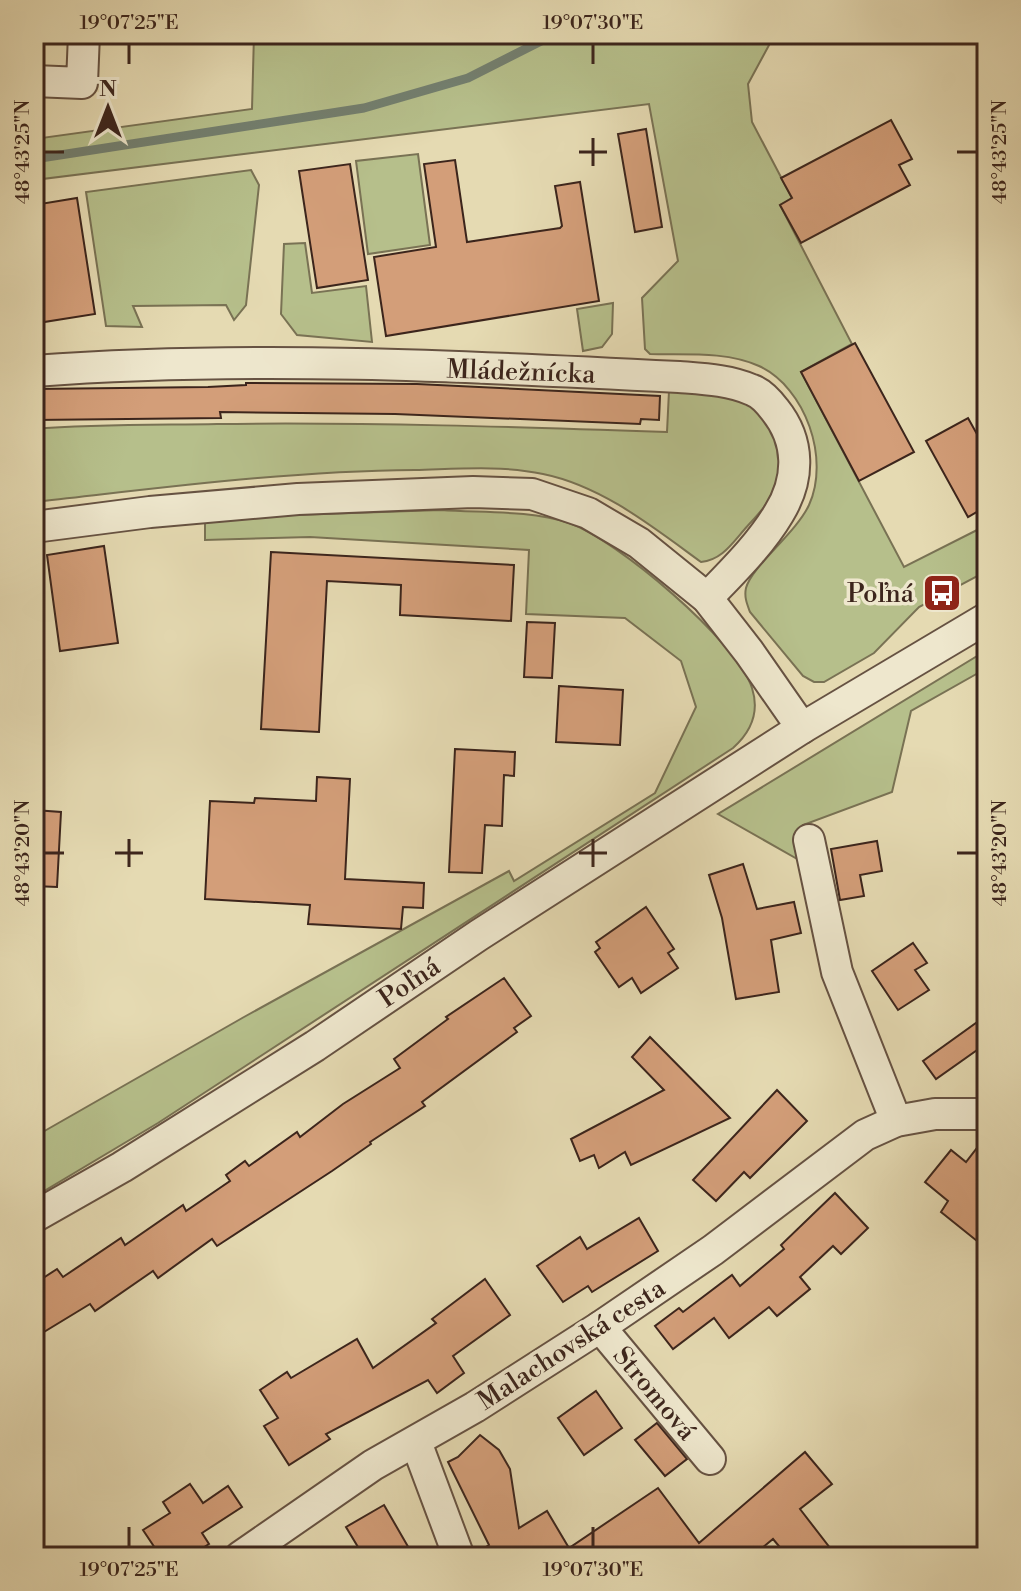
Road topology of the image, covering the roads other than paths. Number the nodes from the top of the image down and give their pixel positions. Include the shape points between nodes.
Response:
1 (84, 34) edge
2 (34, 81) edge
3 (34, 371) edge
4 (34, 527) edge
5 (707, 598) junction
6 (987, 618) edge
7 (802, 728) junction
8 (809, 840) dead end
9 (987, 1114) edge
10 (896, 1121) junction
11 (34, 1217) edge
12 (600, 1327) junction
13 (416, 1442) junction
14 (710, 1459) dead end
15 (240, 1557) edge
16 (459, 1557) edge

1 - 2 street via 82,83
3 - 5 street, Mládežnícka via 264,362 679,377 720,380 755,391 788,427 796,459 792,485 780,513
4 - 5 street via 298,499 532,494 588,513 639,543
5 - 7 street
6 - 7 street, Poľná
7 - 11 street, Poľná via 302,1054
8 - 10 street via 837,972
9 - 10 street, Malachovská cesta
10 - 12 street, Malachovská cesta via 865,1135
12 - 13 street, Malachovská cesta
12 - 14 street, Stromová
13 - 15 street, Malachovská cesta via 373,1465
13 - 16 street

